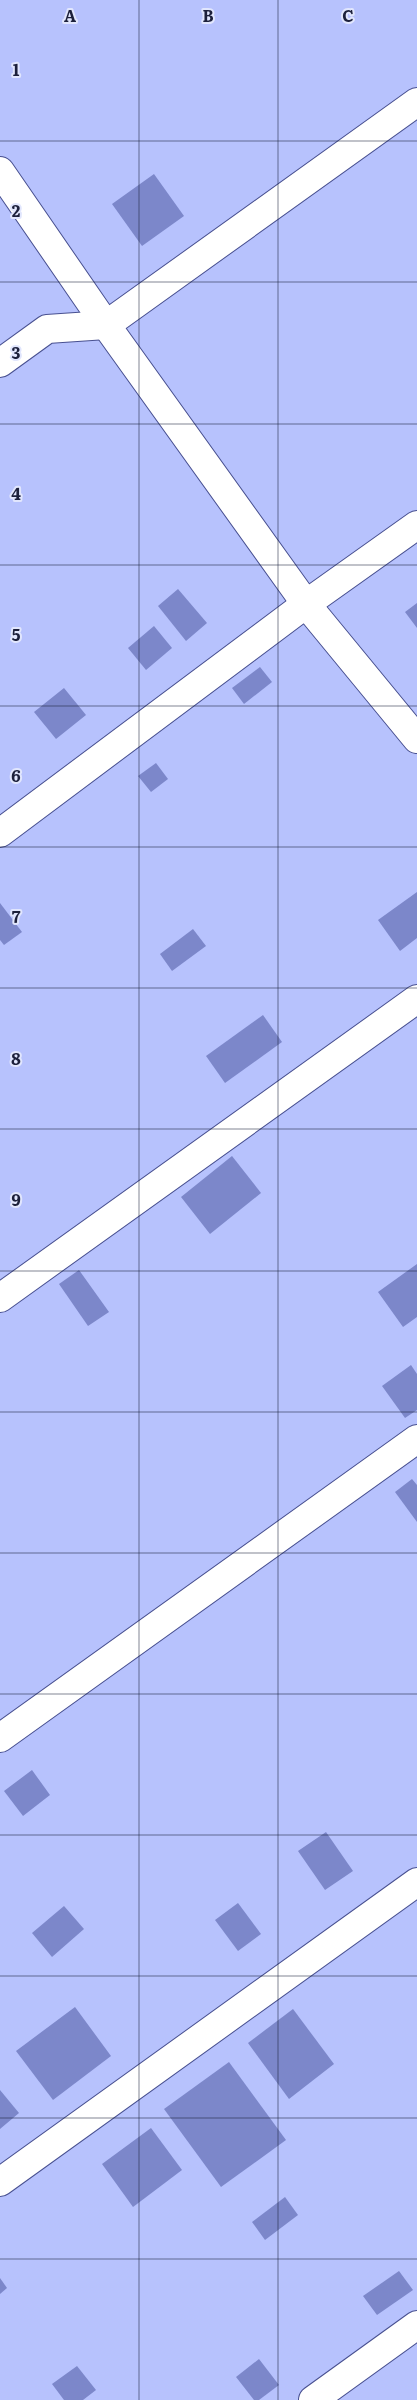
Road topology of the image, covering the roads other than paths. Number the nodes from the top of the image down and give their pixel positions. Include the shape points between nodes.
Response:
1 (417, 102) edge
2 (0, 170) edge
3 (106, 325) junction
4 (0, 363) edge
5 (417, 525) edge
6 (306, 604) junction
7 (417, 739) edge
8 (0, 833) edge
9 (417, 999) edge
10 (0, 1298) edge
11 (417, 1440) edge
12 (0, 1738) edge
13 (417, 1882) edge
14 (0, 2182) edge
15 (417, 2325) edge
16 (313, 2400) edge

1 - 3 street
2 - 3 street
3 - 4 street via 47,329
3 - 6 street
5 - 6 street
6 - 7 street
6 - 8 street
9 - 10 street
11 - 12 street
13 - 14 street
15 - 16 street

